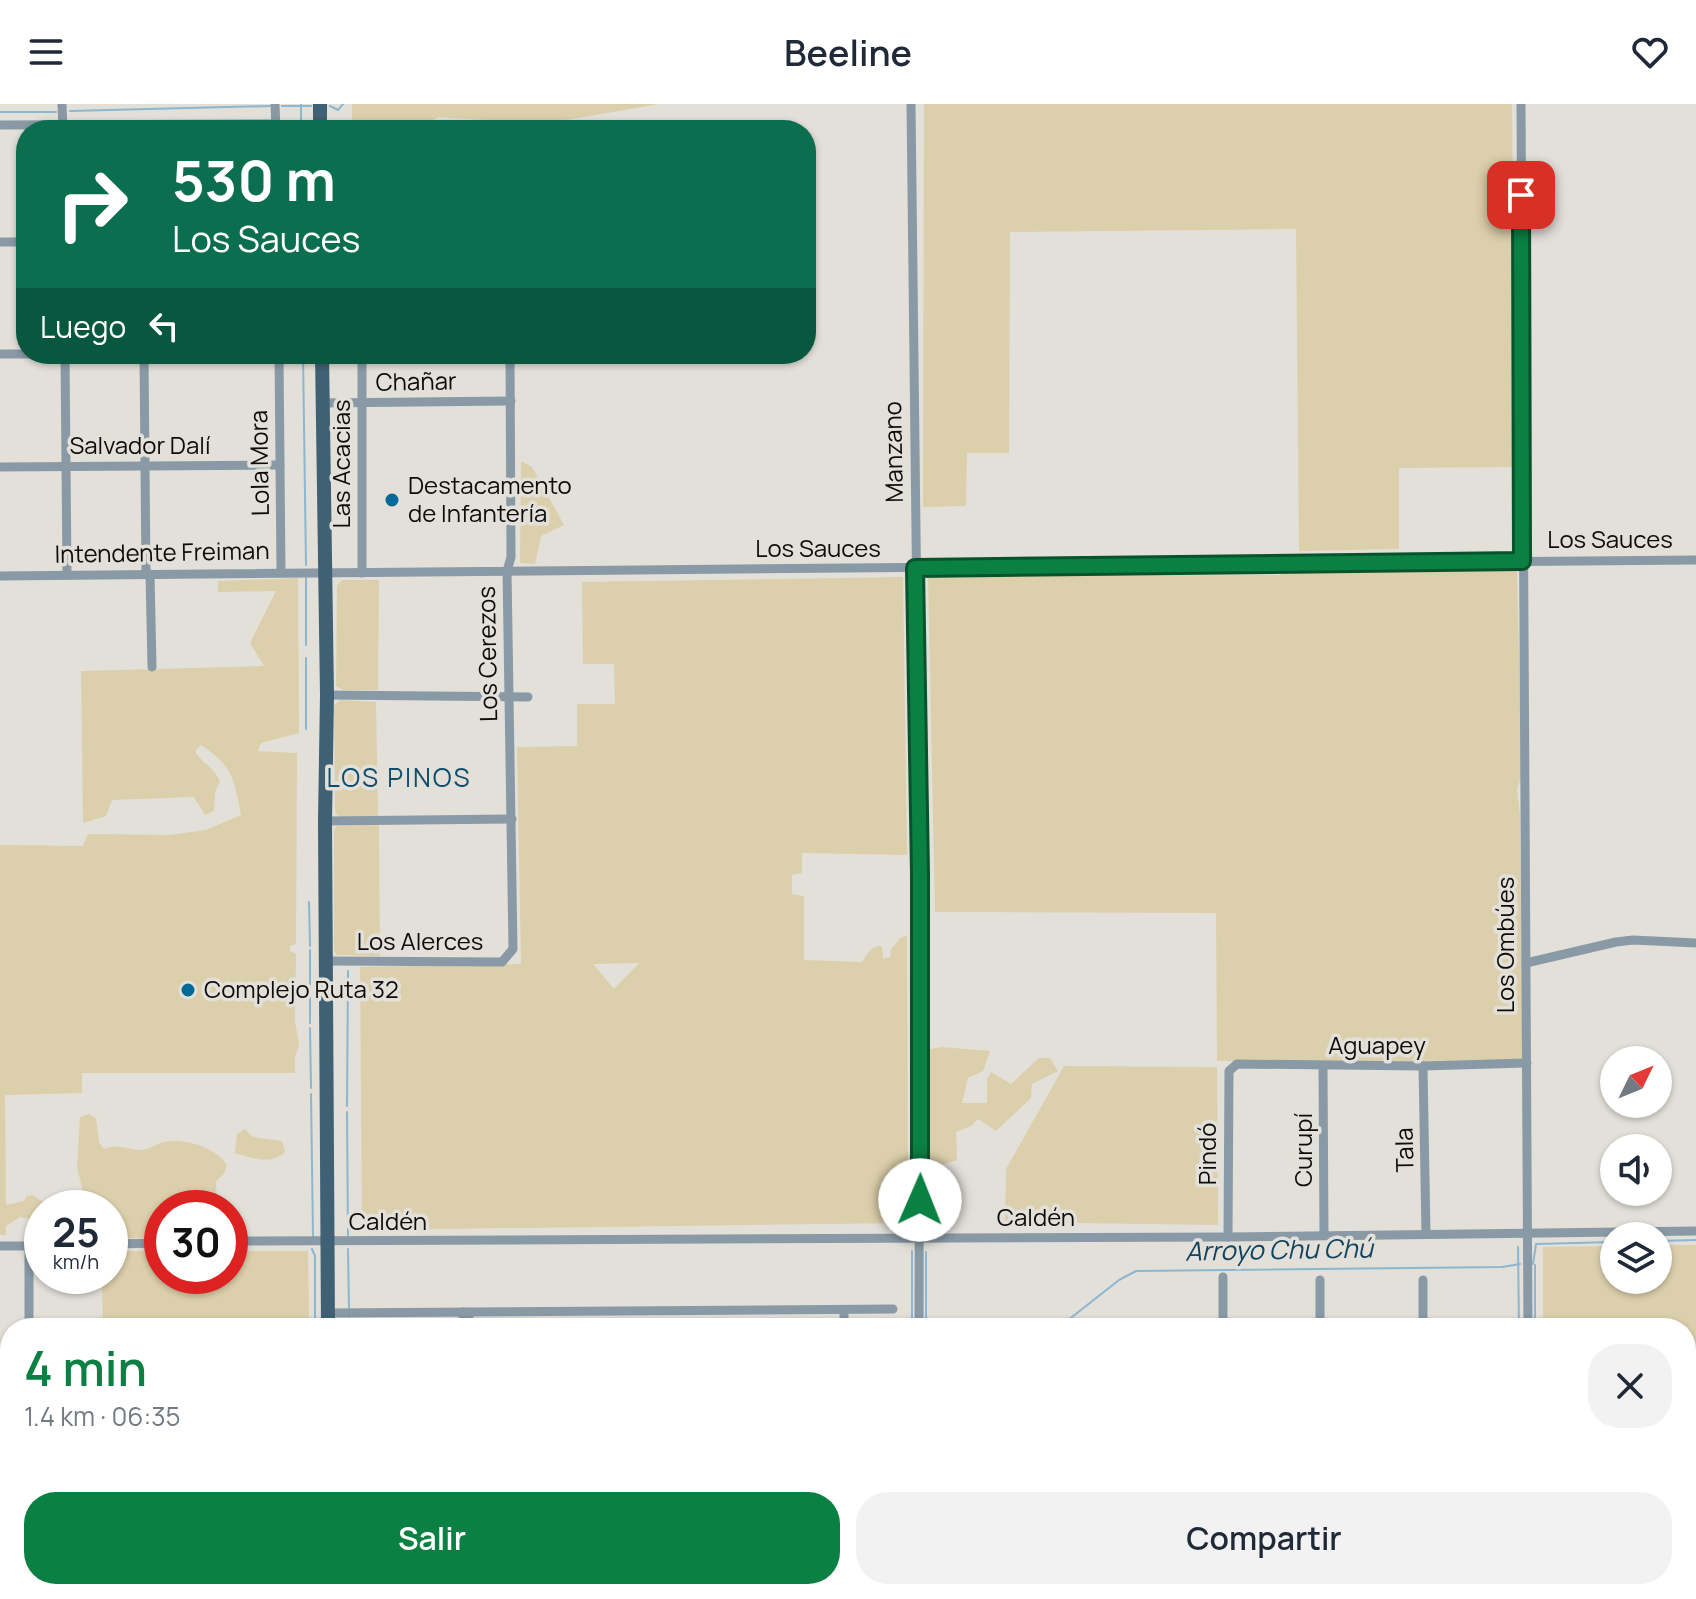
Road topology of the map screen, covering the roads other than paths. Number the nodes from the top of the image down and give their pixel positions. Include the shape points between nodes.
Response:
1 (911, 104) edge
2 (1521, 104) edge
3 (65, 364) edge
4 (144, 364) edge
5 (279, 364) edge
6 (322, 364) edge
7 (362, 364) edge
8 (510, 364) edge
9 (511, 401) junction
10 (322, 403) junction
11 (361, 403) junction
12 (280, 465) junction
13 (66, 466) junction
14 (145, 466) junction
15 (0, 467) edge
16 (1696, 560) edge
17 (1522, 561) junction
18 (915, 568) junction
19 (507, 571) junction
20 (281, 572) junction
21 (325, 573) junction
22 (362, 573) junction
23 (148, 574) junction
24 (67, 575) junction
25 (0, 576) edge
26 (152, 667) dead end
27 (327, 695) junction
28 (509, 696) junction
29 (528, 697) dead end
30 (512, 819) junction
31 (325, 821) junction
32 (1696, 943) edge
33 (511, 954) joint
34 (326, 961) junction
35 (1526, 963) junction
36 (1527, 1063) junction
37 (1323, 1066) junction
38 (1423, 1066) junction
39 (1229, 1071) joint
40 (1696, 1231) edge
41 (1529, 1233) junction
42 (1324, 1234) junction
43 (1426, 1234) junction
44 (1228, 1237) junction
45 (919, 1238) junction
46 (248, 1241) edge
47 (327, 1242) junction
48 (0, 1246) edge
49 (24, 1246) edge
50 (1223, 1277) dead end
51 (1320, 1280) dead end
52 (1423, 1280) dead end
53 (29, 1294) edge
54 (893, 1309) dead end
55 (844, 1310) junction
56 (466, 1312) junction
57 (29, 1318) edge
58 (328, 1318) edge
59 (362, 1318) edge
60 (465, 1318) edge
61 (467, 1318) edge
62 (844, 1318) edge
63 (919, 1318) edge
64 (1223, 1318) edge
65 (1320, 1318) edge
66 (1423, 1318) edge
67 (1528, 1318) edge

1 - 18 street, Manzano
2 - 17 street, Los Ombúes
3 - 13 street
4 - 14 street
5 - 12 street, Lola Mora
6 - 10 main road
7 - 11 street, Las Acacias
8 - 9 street, Los Cerezos
9 - 11 street, Chañar
9 - 19 street, Los Cerezos
10 - 11 street, Chañar
10 - 21 main road
11 - 22 street, Las Acacias
12 - 14 street, Salvador Dalí
12 - 20 street, Lola Mora
13 - 14 street, Salvador Dalí
13 - 15 street, Salvador Dalí
13 - 24 street
14 - 23 street
16 - 17 street, Los Sauces
17 - 18 street, Los Sauces
17 - 35 street, Los Ombúes
18 - 19 street, Los Sauces
18 - 45 street, Manzano
19 - 22 street, Los Sauces
19 - 28 street, Los Cerezos
20 - 21 street, Intendente Freiman
20 - 23 street, Intendente Freiman
21 - 22 street, Los Sauces
21 - 27 main road
23 - 24 street, Intendente Freiman
23 - 26 street
24 - 25 street, Intendente Freiman
27 - 28 street
27 - 31 main road
28 - 29 street
28 - 30 street, Los Cerezos
30 - 31 street
30 - 33 street, Los Cerezos
31 - 34 main road
32 - 35 street via 1625,941
33 - 34 street, Los Alerces via 502,962
34 - 47 main road
35 - 36 street, Los Ombúes
36 - 38 street, Aguapey
36 - 41 street, Los Ombúes
37 - 38 street, Aguapey
37 - 39 street, Aguapey via 1237,1064
37 - 42 street, Curupí
38 - 43 street, Tala
39 - 44 street, Pindó
40 - 41 street, Caldén
41 - 43 street, Caldén
41 - 67 street, Los Ombúes
42 - 43 street, Caldén
42 - 44 street, Caldén
44 - 45 street, Caldén
45 - 47 street, Caldén
45 - 63 street, Manzano
46 - 47 street, Caldén
47 - 58 main road
48 - 49 street
50 - 64 street
51 - 65 street
52 - 66 street
53 - 57 street
54 - 55 street
55 - 56 street
55 - 62 street
56 - 59 street
56 - 60 street
56 - 61 street

